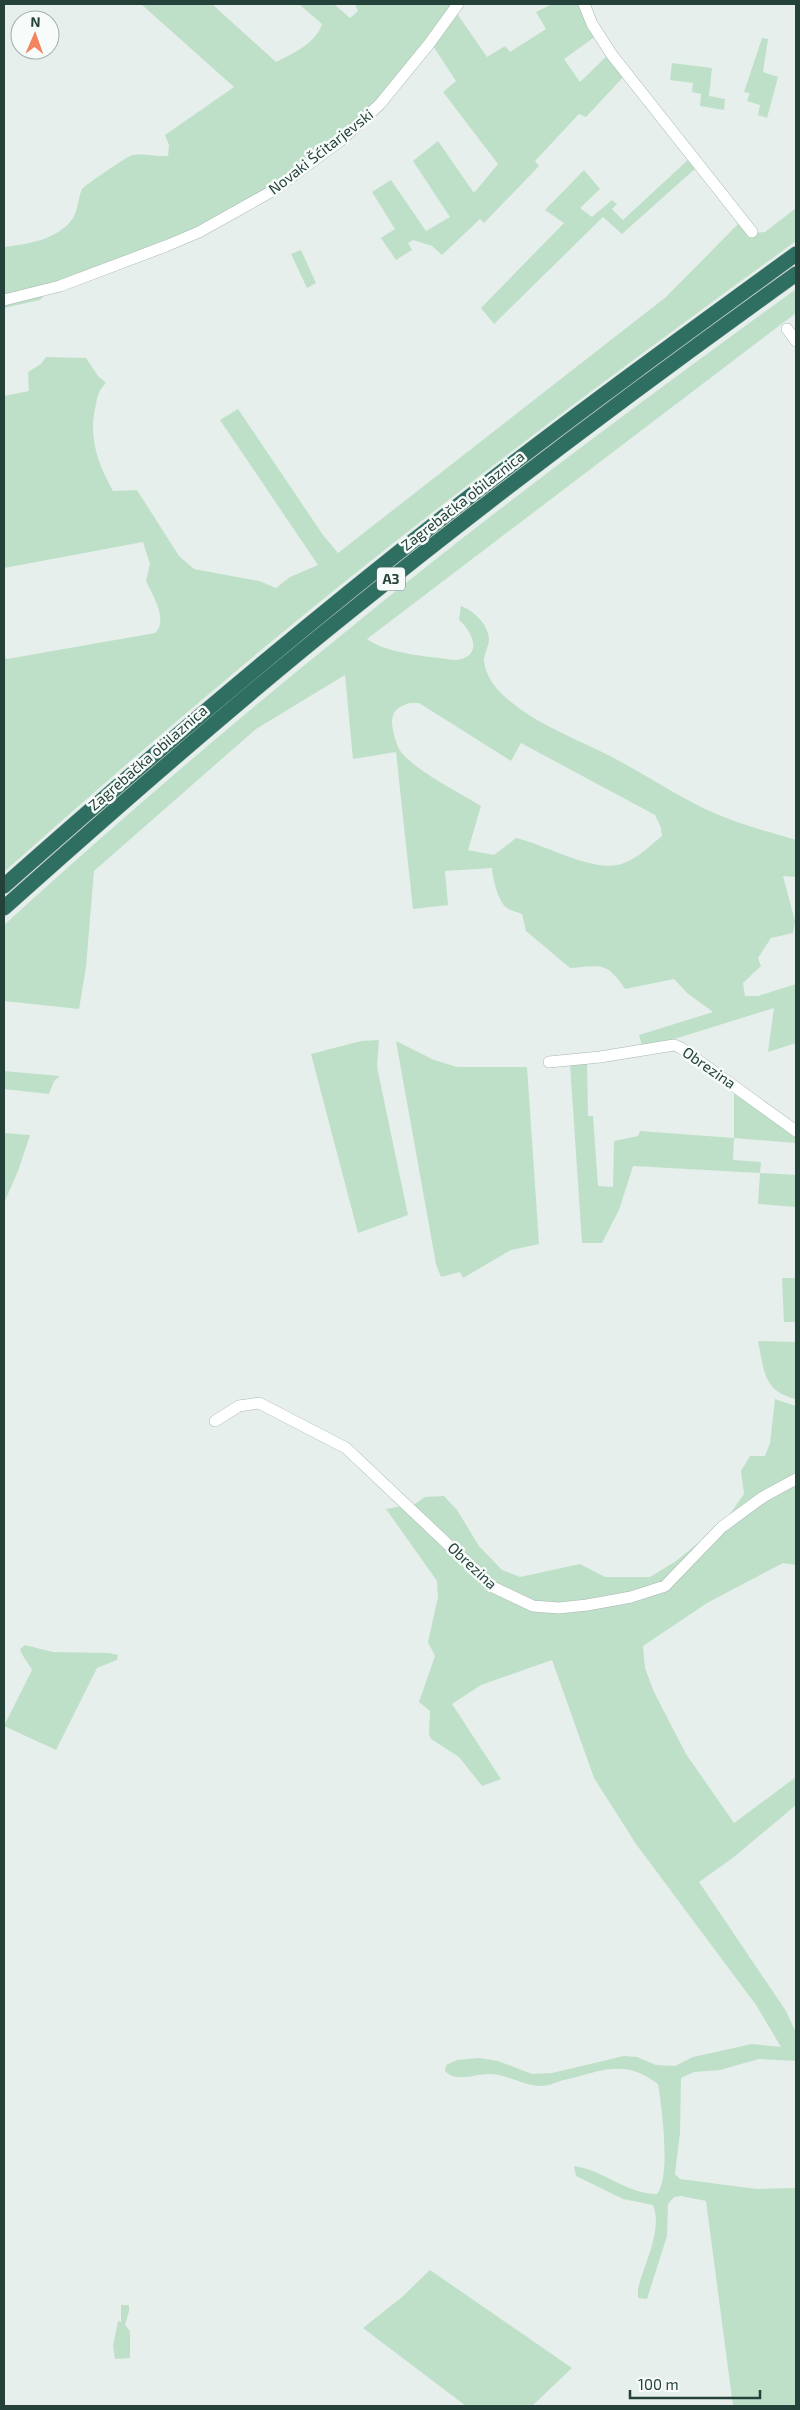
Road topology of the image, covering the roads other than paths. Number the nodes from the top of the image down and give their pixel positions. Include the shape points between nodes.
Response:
1 (458, 4) edge
2 (584, 4) edge
3 (752, 232) dead end
4 (796, 254) edge
5 (796, 274) edge
6 (4, 300) edge
7 (787, 329) dead end
8 (796, 341) edge
9 (4, 886) edge
10 (4, 908) edge
11 (549, 1062) dead end
12 (796, 1131) edge
13 (215, 1421) dead end
14 (796, 1479) edge

1 - 6 street, Novaki Šćitarjevski via 380,104 340,141 274,190 200,232 166,246 60,286
2 - 3 street via 592,24 612,55
4 - 9 highway, Zagrebačka obilaznica / A3 via 553,433 341,598 214,703
5 - 10 highway, Zagrebačka obilaznica / A3 via 555,452 352,610 223,716
7 - 8 street
11 - 12 street, Obrezina via 674,1045
13 - 14 street, Obrezina via 239,1406 259,1403 346,1448 434,1529 469,1567 493,1587 533,1606 587,1605 631,1597 665,1586 722,1527 763,1496

